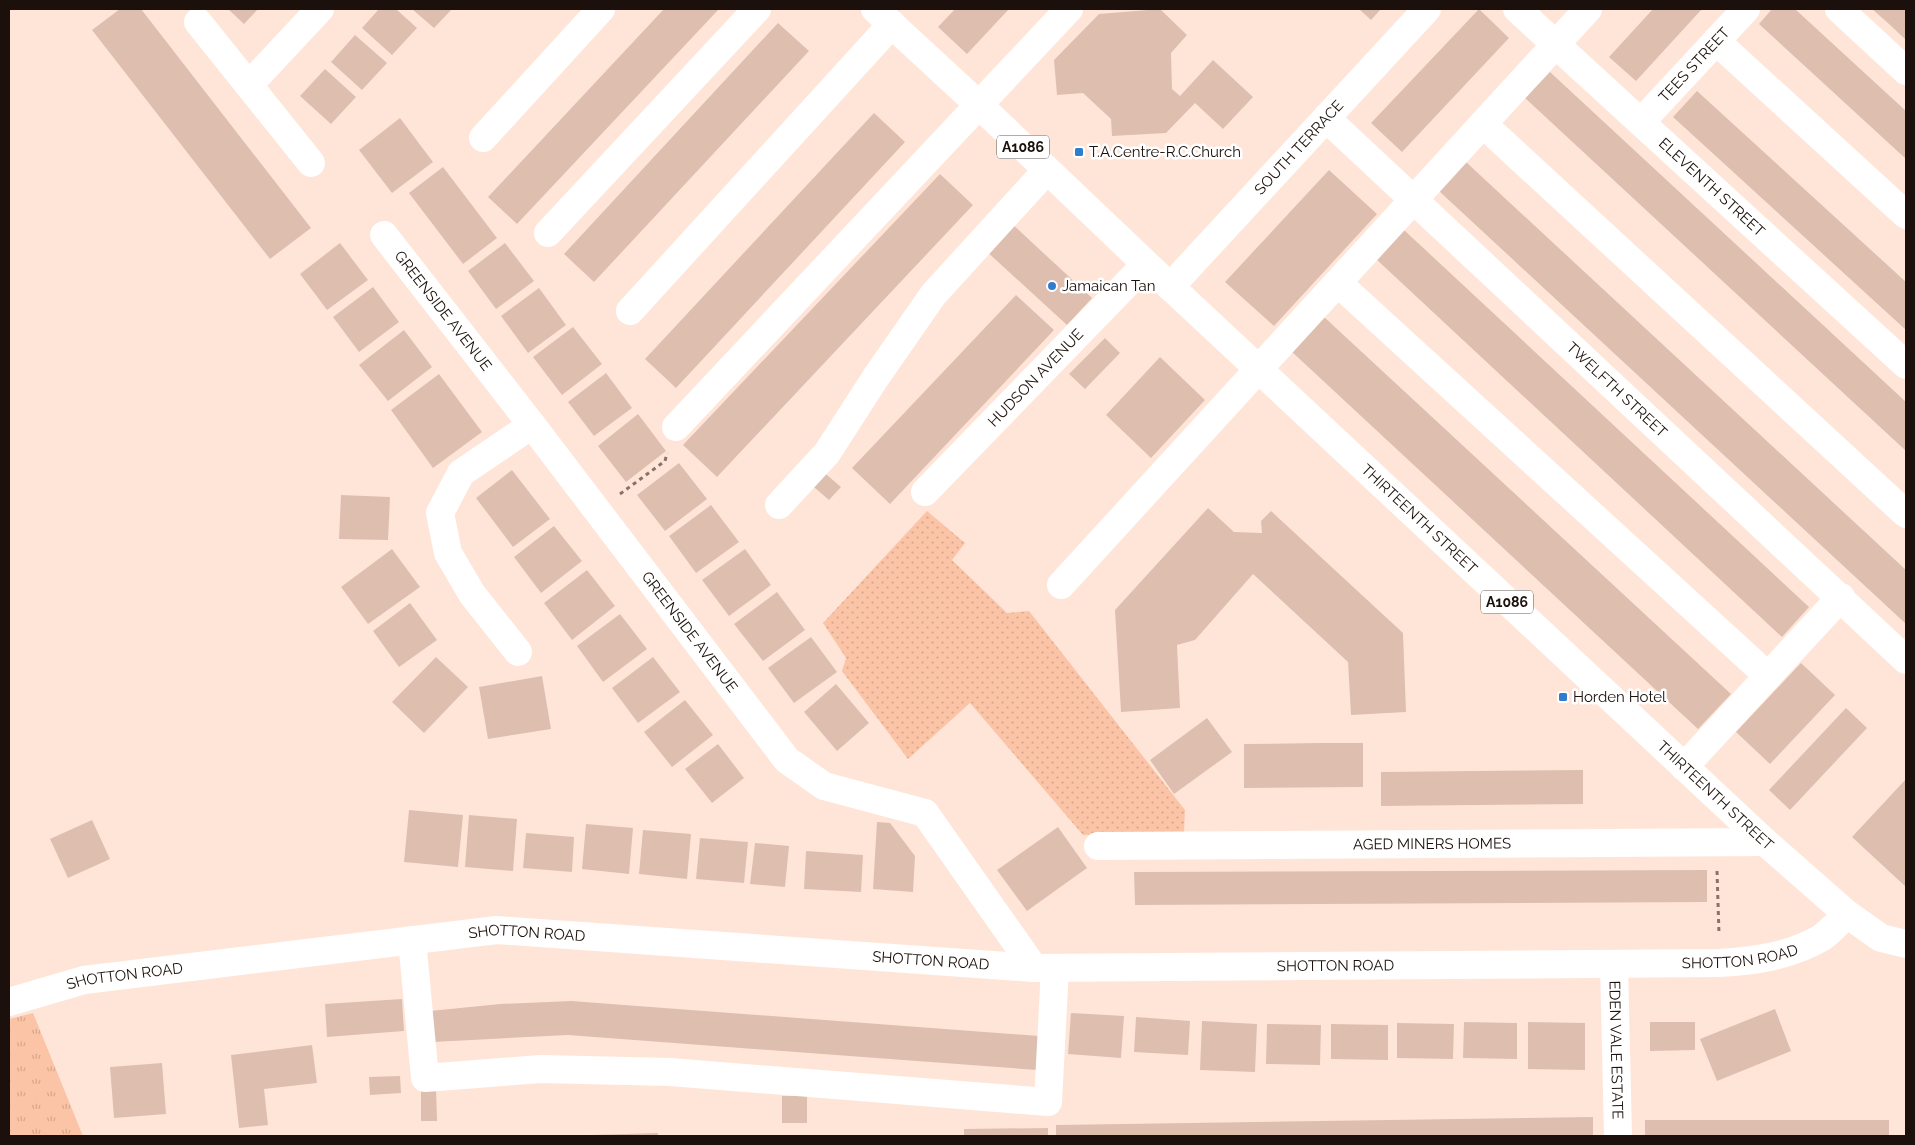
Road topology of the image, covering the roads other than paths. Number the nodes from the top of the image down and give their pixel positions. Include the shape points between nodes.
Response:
1 (320, 9) edge
2 (601, 9) edge
3 (758, 9) edge
4 (1069, 9) edge
5 (1427, 9) edge
6 (1517, 9) edge
7 (1588, 9) edge
8 (1746, 9) edge
9 (1839, 9) edge
10 (888, 15) edge
11 (198, 22) dead end
12 (1716, 41) junction
13 (1556, 44) junction
14 (1906, 71) edge
15 (248, 85) junction
16 (979, 105) junction
17 (1326, 118) junction
18 (1641, 122) junction
19 (1483, 124) junction
20 (483, 138) dead end
21 (311, 163) dead end
22 (1046, 170) junction
23 (1414, 200) junction
24 (1906, 215) edge
25 (548, 233) dead end
26 (384, 235) dead end
27 (1146, 264) junction
28 (1338, 283) junction
29 (1170, 287) junction
30 (630, 311) dead end
31 (1906, 365) edge
32 (1259, 370) junction
33 (532, 424) junction
34 (676, 427) road end
35 (925, 492) dead end
36 (779, 505) dead end
37 (1906, 514) edge
38 (1061, 585) dead end
39 (1841, 597) junction
40 (518, 652) dead end
41 (1906, 660) edge
42 (1768, 676) junction
43 (1684, 767) junction
44 (1765, 842) junction
45 (1098, 846) dead end
46 (1847, 914) junction
47 (412, 940) junction
48 (1906, 944) edge
49 (1614, 964) junction
50 (1044, 968) junction
51 (9, 1002) edge
52 (1618, 1136) edge

1 - 15 street
2 - 20 street
3 - 25 street
4 - 16 street
5 - 17 street, SOUTH TERRACE
6 - 13 street, ELEVENTH STREET
7 - 13 street
8 - 12 street, TEES STREET
9 - 14 street
10 - 16 street, A1086
10 - 30 street
11 - 15 street
12 - 18 street, TEES STREET
12 - 24 street
13 - 18 street, ELEVENTH STREET
13 - 19 street
15 - 21 street
16 - 22 street, A1086
16 - 34 street
17 - 23 street, TWELFTH STREET
17 - 29 street, SOUTH TERRACE
18 - 31 street, ELEVENTH STREET
19 - 23 street
19 - 37 street
22 - 27 street, A1086
22 - 36 street via 933,295 827,453
23 - 28 street
23 - 39 street, TWELFTH STREET
26 - 33 street, GREENSIDE AVENUE
27 - 29 street, A1086
27 - 35 street, HUDSON AVENUE
28 - 32 street
28 - 42 street
29 - 32 street, THIRTEENTH STREET / A1086
32 - 38 street
32 - 43 street, THIRTEENTH STREET / A1086
33 - 40 street via 461,473 440,513 448,553 472,594
33 - 50 street, GREENSIDE AVENUE via 787,760 824,786 925,813
39 - 41 street, TWELFTH STREET
39 - 42 street
42 - 43 street
43 - 44 street, THIRTEENTH STREET / A1086
44 - 45 street, AGED MINERS HOMES
44 - 46 street, THIRTEENTH STREET / A1086
46 - 48 street, A1086 via 1881,938
46 - 49 street, SHOTTON ROAD via 1822,937 1793,952 1749,962
47 - 50 street, SHOTTON ROAD via 497,930
47 - 50 street via 425,1078 541,1069 670,1072 1048,1102
47 - 51 street, SHOTTON ROAD via 84,980
49 - 50 street, SHOTTON ROAD
49 - 52 street, EDEN VALE ESTATE

